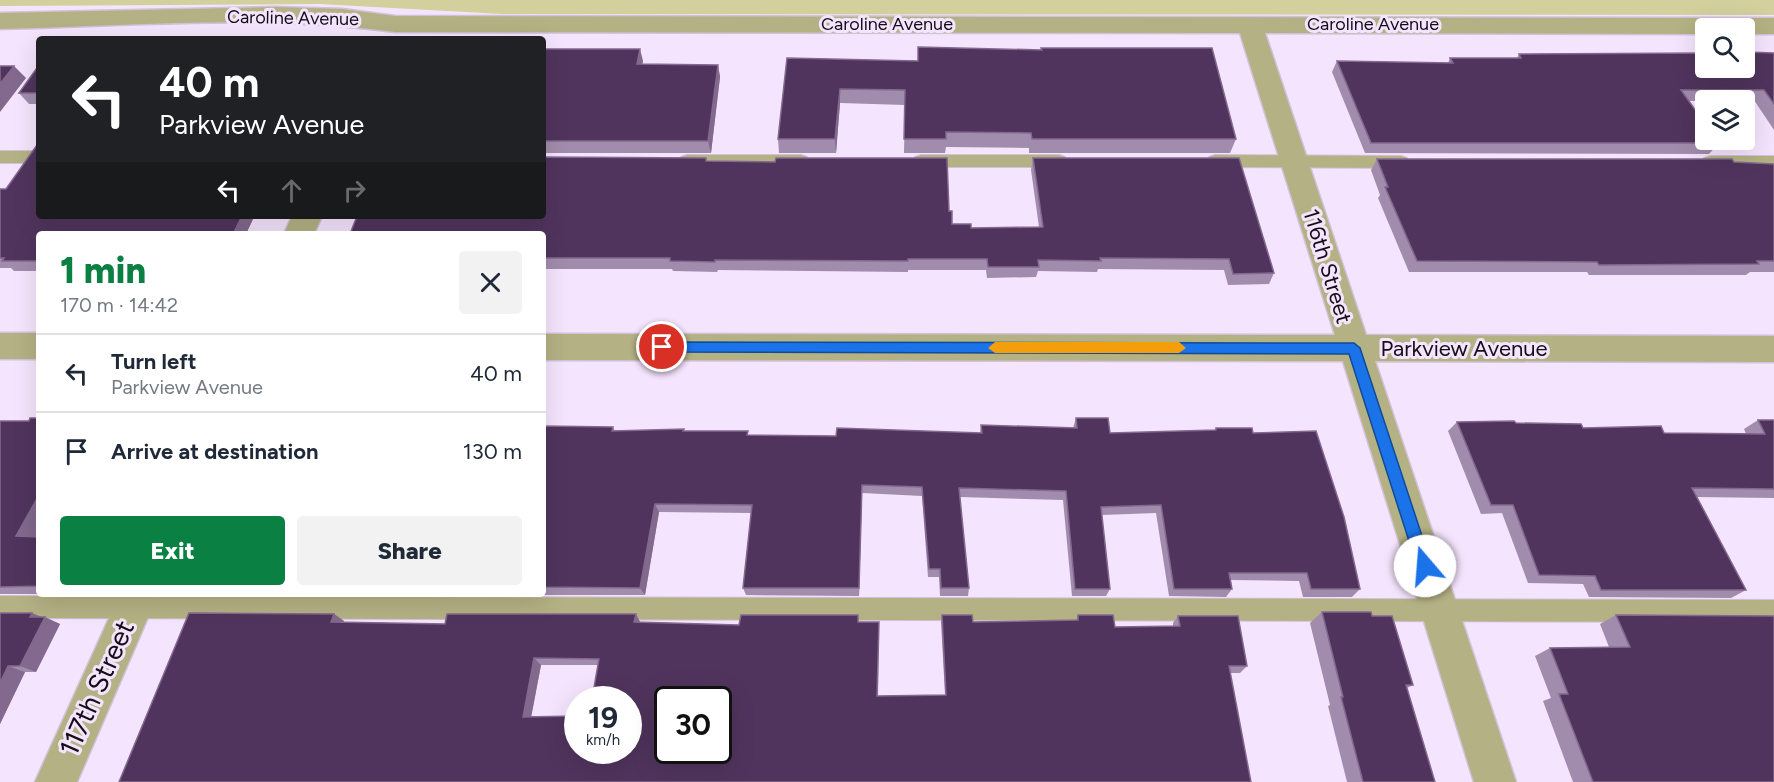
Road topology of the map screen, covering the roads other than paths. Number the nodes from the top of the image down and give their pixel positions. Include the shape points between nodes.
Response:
1 (0, 21) edge
2 (1250, 24) junction
3 (1774, 26) edge
4 (392, 31) edge
5 (0, 157) edge
6 (36, 158) edge
7 (674, 161) edge
8 (818, 161) edge
9 (901, 161) edge
10 (1080, 161) edge
11 (1199, 161) edge
12 (1295, 161) junction
13 (1422, 162) edge
14 (1692, 162) edge
15 (1774, 162) edge
16 (0, 346) edge
17 (36, 346) edge
18 (546, 347) edge
19 (1354, 348) junction
20 (1774, 349) edge
21 (136, 600) edge
22 (0, 607) edge
23 (1439, 611) junction
24 (1774, 611) edge
25 (56, 782) edge
26 (1495, 782) edge

1 - 4 street, Caroline Avenue via 342,16
2 - 3 street, Caroline Avenue
2 - 4 street, Caroline Avenue
2 - 12 street, 116th Street
5 - 6 lane
7 - 8 lane
9 - 10 lane
11 - 12 lane
12 - 13 lane
12 - 19 street, 116th Street
14 - 15 lane
16 - 17 street
18 - 19 street, Parkview Avenue
19 - 20 street, Parkview Avenue
19 - 23 street, 116th Street
21 - 22 lane
21 - 23 lane
21 - 25 street, 117th Street
23 - 24 lane
23 - 26 street, 116th Street

